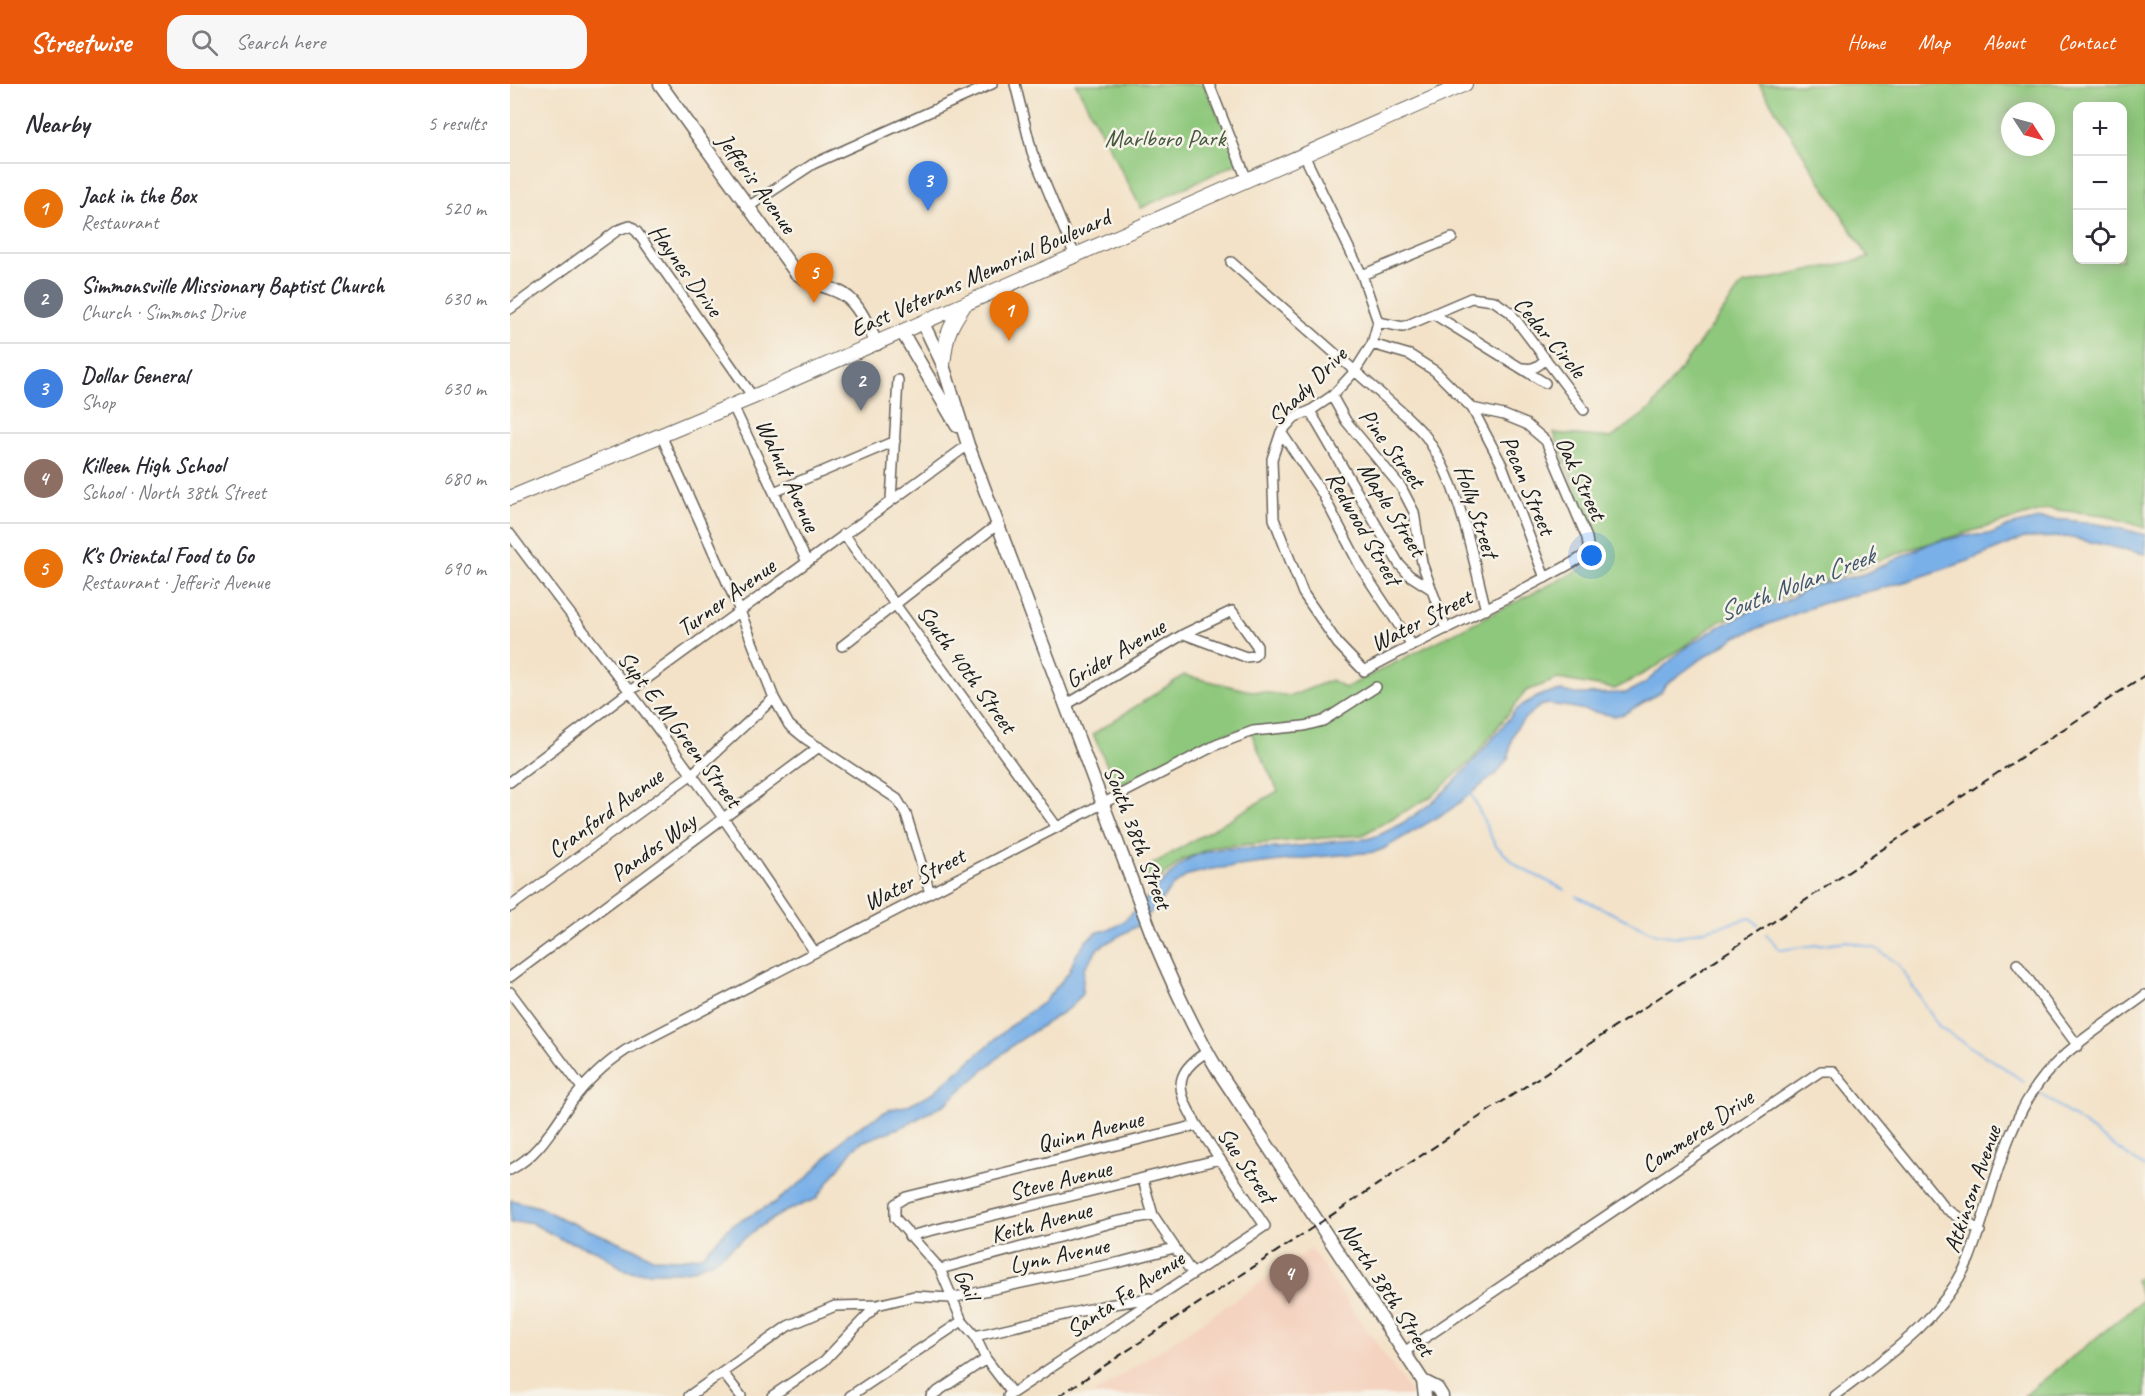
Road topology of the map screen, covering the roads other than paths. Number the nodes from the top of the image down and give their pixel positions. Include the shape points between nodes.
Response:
1 (660, 84) edge
2 (992, 84) edge
3 (1015, 84) edge
4 (1209, 84) edge
5 (1465, 84) edge
6 (1304, 155) junction
7 (1247, 180) junction
8 (748, 207) junction
9 (1452, 238) dead end
10 (1075, 256) junction
11 (1231, 262) dead end
12 (1362, 276) junction
13 (965, 305) junction
14 (510, 309) edge
15 (1435, 315) junction
16 (1378, 322) junction
17 (923, 323) junction
18 (902, 332) junction
19 (877, 344) junction
20 (1372, 344) junction
21 (1546, 358) junction
22 (943, 365) junction
23 (1521, 368) junction
24 (1355, 371) junction
25 (898, 380) dead end
26 (1545, 383) dead end
27 (1332, 396) junction
28 (753, 397) junction
29 (733, 406) junction
30 (1472, 408) junction
31 (1584, 410) dead end
32 (1310, 411) junction
33 (1281, 432) junction
34 (661, 435) junction
35 (894, 441) junction
36 (968, 445) junction
37 (774, 492) junction
38 (510, 498) edge
39 (891, 500) junction
40 (998, 524) junction
41 (510, 534) edge
42 (844, 534) junction
43 (1589, 552) joint
44 (807, 562) junction
45 (1545, 578) junction
46 (1431, 589) junction
47 (895, 604) junction
48 (1486, 610) junction
49 (740, 611) junction
50 (1446, 629) junction
51 (1184, 634) junction
52 (1412, 645) junction
53 (842, 646) dead end
54 (1365, 671) joint
55 (1376, 687) dead end
56 (630, 691) junction
57 (774, 698) junction
58 (1066, 705) junction
59 (819, 747) junction
60 (692, 774) junction
61 (510, 782) edge
62 (1103, 803) junction
63 (723, 819) junction
64 (1057, 827) junction
65 (930, 893) junction
66 (510, 908) edge
67 (814, 951) junction
68 (2017, 964) dead end
69 (510, 977) edge
70 (510, 992) edge
71 (2145, 995) edge
72 (2078, 1046) junction
73 (1207, 1052) junction
74 (582, 1088) junction
75 (1197, 1125) junction
76 (1220, 1159) junction
77 (510, 1170) edge
78 (1143, 1180) junction
79 (906, 1197) joint
80 (1153, 1215) junction
81 (1317, 1221) joint
82 (1265, 1226) joint
83 (1980, 1231) junction
84 (909, 1236) junction
85 (1174, 1248) junction
86 (940, 1269) junction
87 (1192, 1273) junction
88 (1156, 1297) junction
89 (951, 1298) junction
90 (878, 1305) junction
91 (962, 1321) junction
92 (975, 1336) junction
93 (1404, 1353) junction
94 (986, 1359) junction
95 (723, 1373) junction
96 (1423, 1381) junction
97 (1010, 1394) edge
98 (689, 1396) edge
99 (741, 1396) edge
100 (772, 1396) edge
101 (850, 1396) edge
102 (931, 1396) edge
103 (1425, 1396) edge
104 (1442, 1396) edge
105 (1835, 1396) edge

1 - 8 main road, Jefferis Avenue
2 - 8 street via 813,164
3 - 10 street via 1032,152
4 - 7 street
5 - 6 main road, East Veterans Memorial Boulevard
6 - 7 main road, East Veterans Memorial Boulevard
6 - 12 street
7 - 10 main road, East Veterans Memorial Boulevard
8 - 19 main road, Jefferis Avenue via 796,273 850,298
9 - 12 street
10 - 13 main road, East Veterans Memorial Boulevard
11 - 24 street, Holly Street
12 - 16 street
13 - 17 main road, East Veterans Memorial Boulevard
13 - 22 main road via 946,336
14 - 28 street, Haynes Drive via 618,230 630,226
15 - 16 street, Cedar Circle via 1403,327
15 - 21 street, Cedar Circle via 1471,298 1494,301 1510,312
15 - 23 street
16 - 20 street, Shady Drive
17 - 18 main road, East Veterans Memorial Boulevard
17 - 22 main road, South 38th Street
18 - 19 main road, East Veterans Memorial Boulevard
18 - 36 main road, South 38th Street
19 - 28 main road, East Veterans Memorial Boulevard
20 - 24 street, Shady Drive
20 - 30 street via 1410,355 1436,371
21 - 23 street via 1531,369
21 - 31 street, Cedar Circle
22 - 36 main road, South 38th Street
23 - 26 street
24 - 27 street, Shady Drive
24 - 48 street, Holly Street via 1426,436 1448,473
25 - 35 street
27 - 32 street, Shady Drive
27 - 46 street, Pine Street via 1346,421 1401,487 1414,512 1422,563
28 - 29 main road, East Veterans Memorial Boulevard
29 - 34 main road, East Veterans Memorial Boulevard
29 - 37 street, Walnut Avenue
30 - 43 street, Oak Street via 1526,424 1546,441 1587,538
30 - 45 street, Pecan Street via 1502,465
32 - 33 street, Shady Drive via 1295,417
32 - 46 street, Maple Street via 1399,564
33 - 52 street, Redwood Street via 1322,493 1361,568
33 - 54 street, Shady Drive via 1272,459 1274,519 1303,592 1338,644
34 - 38 main road, East Veterans Memorial Boulevard
34 - 49 street
35 - 37 street
35 - 39 street
36 - 39 street, Turner Avenue
36 - 40 main road, South 38th Street
37 - 44 street, Walnut Avenue
39 - 42 street, Turner Avenue
40 - 47 street
40 - 58 main road, South 38th Street
41 - 56 street, Supt E M Green Street
42 - 44 street, Turner Avenue
42 - 47 street, South 40th Street
43 - 45 street, Water Street
44 - 49 street, Turner Avenue
45 - 48 street, Water Street
46 - 50 street, Pine Street
47 - 53 street
47 - 64 street, South 40th Street
48 - 50 street, Water Street
49 - 56 street, Turner Avenue
49 - 57 street
50 - 52 street, Water Street
51 - 51 street, Grider Avenue via 1232,611 1257,646 1257,653 1246,657
51 - 58 street, Grider Avenue
52 - 54 street, Water Street
55 - 62 street, Water Street via 1323,721 1236,736
56 - 60 street, Supt E M Green Street
56 - 61 street, Turner Avenue
57 - 59 street via 795,731
57 - 60 street, Cranford Avenue
58 - 62 main road, South 38th Street
59 - 63 street, Pandos Way
59 - 65 street via 897,799 906,814
60 - 63 street, Supt E M Green Street
60 - 66 street, Cranford Avenue
62 - 64 street, Water Street
62 - 73 main road, South 38th Street via 1154,940
63 - 67 street, Supt E M Green Street
63 - 69 street, Pandos Way
64 - 65 street, Water Street
65 - 67 street, Water Street
67 - 74 street, Water Street via 626,1050
68 - 72 street
70 - 74 street
71 - 72 street, Atkinson Avenue
72 - 83 street, Atkinson Avenue via 2046,1074 2016,1121
73 - 75 street via 1188,1066 1180,1084 1184,1102
73 - 81 main road, South 38th Street
74 - 77 street, Water Street via 542,1145 523,1164
75 - 76 street, Sue Street
75 - 79 street, Quinn Avenue
76 - 78 street, Steve Avenue
76 - 82 street, Sue Street
78 - 80 street
78 - 84 street, Steve Avenue
79 - 84 street, Gail via 895,1204 895,1218
80 - 85 street
80 - 86 street, Keith Avenue
81 - 93 main road, North 38th Street
82 - 87 street, Santa Fe Avenue
83 - 93 street, Commerce Drive via 1945,1208 1833,1071 1821,1071
83 - 105 street, Atkinson Avenue via 1962,1275 1944,1303 1889,1355
84 - 86 street, Gail
85 - 87 street
85 - 89 street, Lynn Avenue
86 - 89 street, Gail
87 - 88 street, Santa Fe Avenue
88 - 92 street
88 - 97 street, Santa Fe Avenue
89 - 90 street via 914,1296
89 - 91 street, Gail
90 - 95 street via 835,1306 789,1326
90 - 100 street via 824,1361
91 - 92 street, Gail
91 - 101 street
92 - 94 street, Gail
93 - 96 main road, North 38th Street
94 - 97 street, Gail
94 - 102 street
95 - 98 street
95 - 99 street
96 - 103 main road, North 38th Street
96 - 104 main road, North 38th Street via 1437,1388

